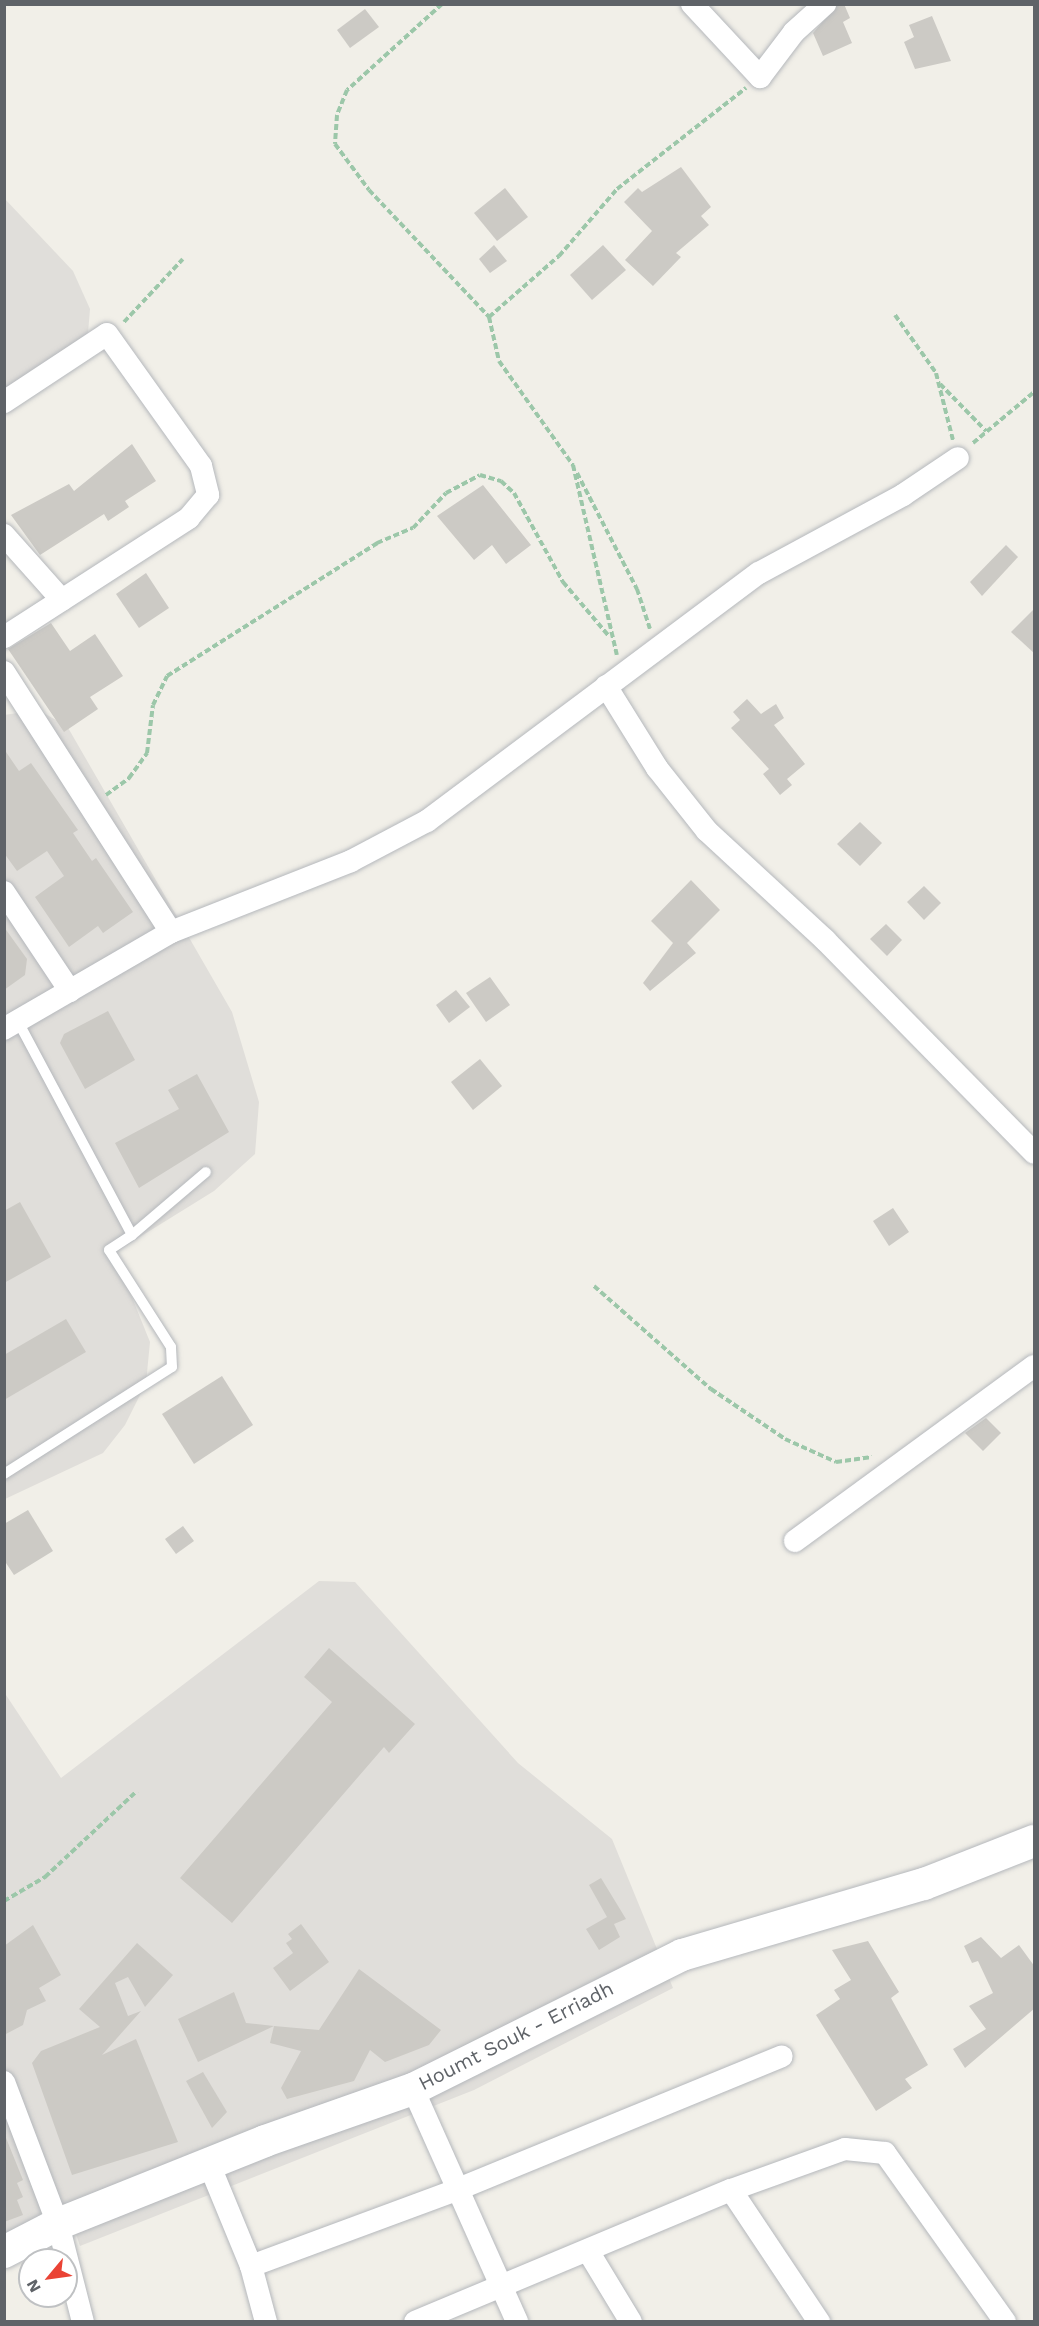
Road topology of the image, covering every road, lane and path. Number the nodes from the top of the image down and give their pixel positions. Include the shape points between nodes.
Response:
1 (442, 4) edge
2 (692, 4) edge
3 (825, 4) edge
4 (760, 77) junction
5 (183, 259) dead end
6 (896, 315) dead end
7 (489, 317) junction
8 (107, 334) junction
9 (940, 384) junction
10 (1035, 392) edge
11 (4, 402) edge
12 (986, 431) junction
13 (958, 458) junction
14 (573, 465) junction
15 (4, 535) edge
16 (62, 600) junction
17 (610, 636) junction
18 (4, 637) edge
19 (655, 650) junction
20 (4, 672) edge
21 (614, 679) junction
22 (93, 804) junction
23 (4, 892) edge
24 (171, 932) junction
25 (70, 991) junction
26 (12, 1026) edge
27 (1035, 1153) edge
28 (206, 1172) dead end
29 (132, 1235) junction
30 (594, 1286) dead end
31 (1035, 1366) edge
32 (918, 1451) junction
33 (4, 1474) edge
34 (795, 1541) dead end
35 (137, 1791) dead end
36 (1035, 1841) edge
37 (4, 1901) edge
38 (783, 2056) dead end
39 (4, 2082) edge
40 (413, 2090) junction
41 (209, 2164) junction
42 (456, 2190) junction
43 (731, 2190) junction
44 (58, 2224) junction
45 (588, 2251) junction
46 (4, 2253) edge
47 (251, 2266) junction
48 (499, 2290) junction
49 (83, 2322) edge
50 (266, 2322) edge
51 (415, 2322) edge
52 (517, 2322) edge
53 (631, 2322) edge
54 (819, 2322) edge
55 (1005, 2322) edge

1 - 7 path via 347,90 337,115 335,144 369,190
2 - 4 street
3 - 4 street via 794,32
4 - 7 path via 617,189 559,256
5 - 8 path via 137,311
6 - 9 path
7 - 14 path via 499,361
8 - 11 street
8 - 16 street via 201,466 207,495 189,518
9 - 12 path
9 - 13 path
10 - 12 path
12 - 13 path
13 - 19 street via 903,495 792,551
14 - 17 path
14 - 19 path via 637,589
15 - 16 street
16 - 18 street
17 - 21 path
17 - 22 path via 562,582 514,493 501,481 480,475 446,492 413,528 377,543 167,676 153,705 140,767
19 - 21 street
20 - 22 street
21 - 24 street via 427,821 351,861
21 - 27 street via 657,768 706,831 825,940
22 - 24 street
23 - 25 street
24 - 25 street
25 - 26 street
26 - 29 lane
28 - 29 lane
29 - 33 lane via 109,1250 171,1347 172,1366
30 - 32 path via 711,1389 785,1439 836,1462
31 - 32 street
32 - 34 street
35 - 37 path via 45,1877
36 - 40 street, Houmt Souk - Erriadh via 924,1884 682,1955
38 - 42 street
39 - 44 street
40 - 41 street, Houmt Souk - Erriadh
40 - 42 street
41 - 44 street, Houmt Souk - Erriadh
41 - 47 street
42 - 47 street
42 - 48 street
43 - 45 street
43 - 54 street
43 - 55 street via 845,2149 885,2153
44 - 46 street, Houmt Souk - Erriadh
44 - 49 street
45 - 48 street
45 - 53 street
47 - 50 street
48 - 51 street
48 - 52 street

